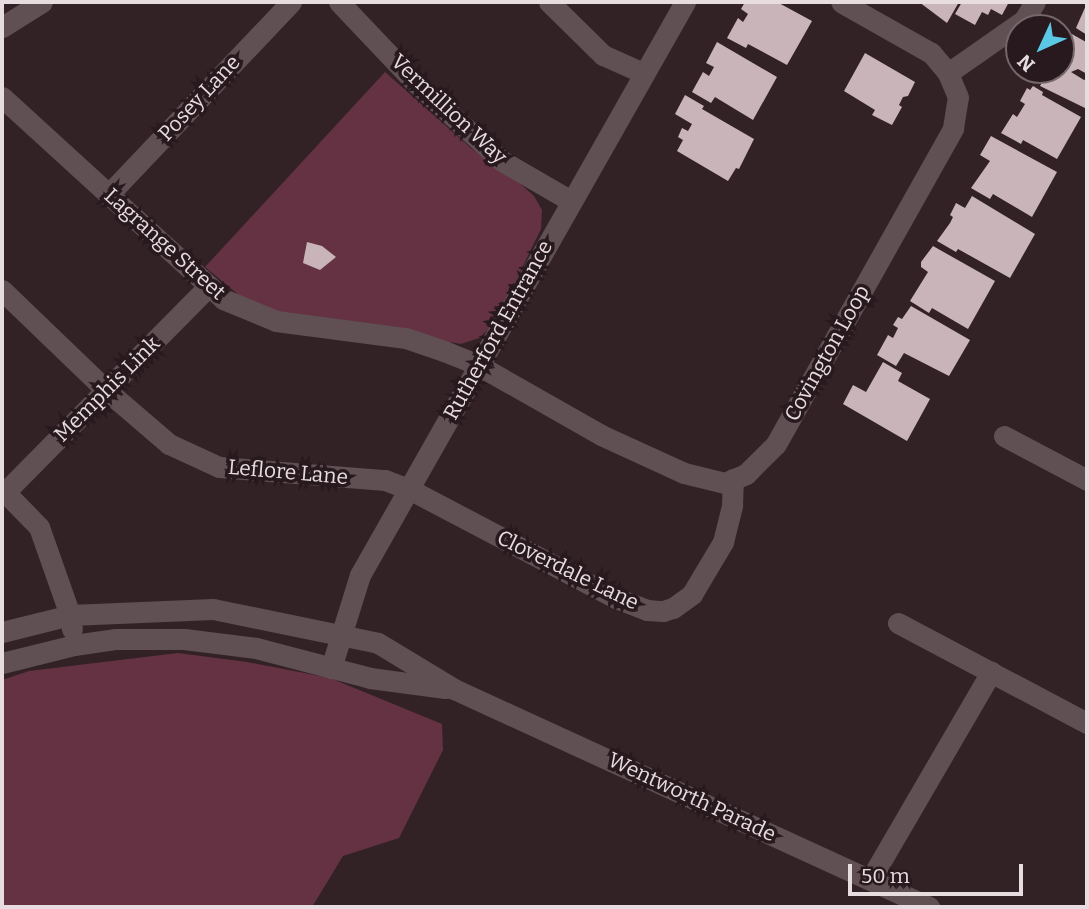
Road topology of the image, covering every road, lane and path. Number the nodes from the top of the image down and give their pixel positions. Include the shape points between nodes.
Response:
1 (42, 2) edge
2 (290, 2) edge
3 (339, 2) edge
4 (549, 2) edge
5 (685, 2) edge
6 (841, 2) edge
7 (1035, 2) edge
8 (2, 27) edge
9 (643, 73) junction
10 (948, 73) junction
11 (2, 97) edge
12 (108, 195) junction
13 (571, 201) junction
14 (209, 286) junction
15 (2, 290) edge
16 (478, 365) junction
17 (106, 390) junction
18 (1004, 436) dead end
19 (733, 480) junction
20 (1087, 481) edge
21 (409, 489) junction
22 (3, 490) edge
23 (70, 615) junction
24 (898, 622) dead end
25 (2, 632) edge
26 (340, 635) junction
27 (74, 645) junction
28 (2, 663) edge
29 (331, 668) junction
30 (991, 672) junction
31 (454, 689) junction
32 (1087, 723) edge
33 (870, 880) junction
34 (929, 907) edge

1 - 8 street
2 - 12 street, Posey Lane
3 - 13 street, Vermillion Way via 416,83 502,161
4 - 9 street via 603,55
5 - 9 street, Rutherford Entrance
6 - 10 street via 931,53
7 - 10 street via 1024,20
9 - 13 street, Rutherford Entrance
10 - 19 street, Covington Loop via 958,97 953,128 776,444 746,474
11 - 12 street, Lagrange Street
12 - 14 street, Lagrange Street
13 - 16 street, Rutherford Entrance
14 - 16 street, Lagrange Street via 223,299 276,321 406,338
14 - 17 street, Memphis Link
15 - 17 street, Leflore Lane
16 - 19 street via 601,435 684,473 725,483
16 - 21 street, Rutherford Entrance
17 - 21 street, Leflore Lane via 169,444 219,467 385,480
17 - 22 street, Memphis Link
18 - 20 street
19 - 21 street, Cloverdale Lane via 723,542 692,594 663,611 616,598
21 - 26 street, Rutherford Entrance via 360,575
22 - 23 street via 39,527
23 - 25 street, Wentworth Parade
23 - 26 street, Wentworth Parade via 213,609
23 - 27 street
24 - 30 street
26 - 29 street, Rutherford Entrance
26 - 31 street, Wentworth Parade via 378,643
27 - 28 street, Wentworth Parade
27 - 29 street, Wentworth Parade via 115,639 184,639 256,648
29 - 31 street, Wentworth Parade
30 - 32 street
30 - 33 street
31 - 33 street, Wentworth Parade
33 - 34 street, Wentworth Parade

